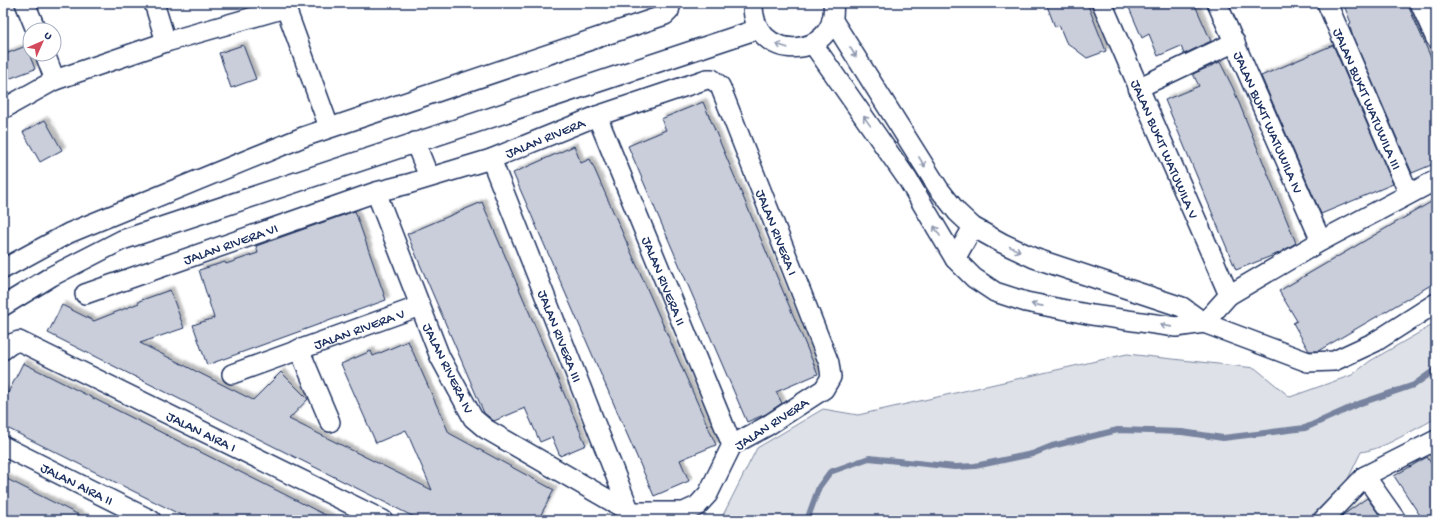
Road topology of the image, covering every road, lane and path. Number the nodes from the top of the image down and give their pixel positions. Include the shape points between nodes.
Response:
1 (25, 3) edge
2 (154, 3) edge
3 (670, 3) edge
4 (753, 3) edge
5 (1102, 3) edge
6 (1218, 3) edge
7 (1327, 3) edge
8 (1420, 3) edge
9 (284, 6) edge
10 (833, 11) edge
11 (33, 22) edge
12 (758, 29) junction
13 (1436, 39) edge
14 (166, 42) junction
15 (1234, 42) junction
16 (813, 44) junction
17 (48, 62) edge
18 (712, 79) joint
19 (55, 80) junction
20 (1138, 88) junction
21 (3, 109) edge
22 (597, 116) junction
23 (329, 127) junction
24 (415, 142) junction
25 (491, 160) junction
26 (429, 177) junction
27 (1436, 180) edge
28 (376, 192) junction
29 (1409, 194) junction
30 (972, 226) junction
31 (1322, 242) junction
32 (955, 259) junction
33 (3, 269) edge
34 (85, 294) dead end
35 (1230, 295) junction
36 (1436, 303) edge
37 (3, 306) edge
38 (420, 306) junction
39 (1204, 323) junction
40 (11, 346) edge
41 (299, 350) junction
42 (232, 374) dead end
43 (824, 389) joint
44 (330, 422) dead end
45 (1436, 440) edge
46 (732, 444) junction
47 (3, 446) edge
48 (1365, 476) junction
49 (630, 512) junction
50 (151, 520) edge
51 (383, 520) edge
52 (1323, 520) edge
53 (1396, 520) edge

1 - 11 street
2 - 14 street
3 - 23 street via 665,16
4 - 12 street via 754,20
5 - 20 street, JALAN BUKIT WATUWILA V
6 - 15 street, JALAN BUKIT WATUWILA IV
7 - 29 street, JALAN BUKIT WATUWILA III
8 - 13 street
9 - 14 street
9 - 23 street
10 - 16 street via 828,29
10 -> 30 street via 939,189
16 -> 12 street via 802,48 789,48 767,39
12 - 24 street
14 - 19 street
15 - 20 street
15 - 31 street, JALAN BUKIT WATUWILA IV
32 -> 16 street via 908,180
17 - 19 street
18 - 22 street, JALAN RIVERA
18 - 43 street, JALAN RIVERA I via 720,86 829,363 831,377
19 - 21 street
20 - 35 street, JALAN BUKIT WATUWILA V
22 - 25 street, JALAN RIVERA
22 - 46 street, JALAN RIVERA II
23 - 33 street via 69,233
24 - 26 street
24 - 37 street via 122,240 52,276
25 - 26 street, JALAN RIVERA
25 - 49 street, JALAN RIVERA III
26 - 28 street, JALAN RIVERA
27 - 29 street
28 - 34 street, JALAN RIVERA VI
28 - 38 street, JALAN RIVERA IV
29 - 31 street
30 - 32 street
30 -> 39 street via 1034,258 1182,307
31 - 35 street
39 -> 32 street via 1176,327 1026,302 995,292 974,278
35 - 39 street
36 - 39 street via 1375,342 1334,361 1308,362
38 - 41 street, JALAN RIVERA V
38 - 49 street, JALAN RIVERA IV via 440,357 473,418 479,424
40 - 51 street, JALAN AIRA I
41 - 42 street, JALAN RIVERA V
41 - 44 street, JALAN RIVERA V
43 - 46 street, JALAN RIVERA via 767,426
45 - 48 street
46 - 49 street, JALAN RIVERA via 708,494 697,506 684,512
47 - 50 street, JALAN AIRA II
48 - 52 street
48 - 53 street

